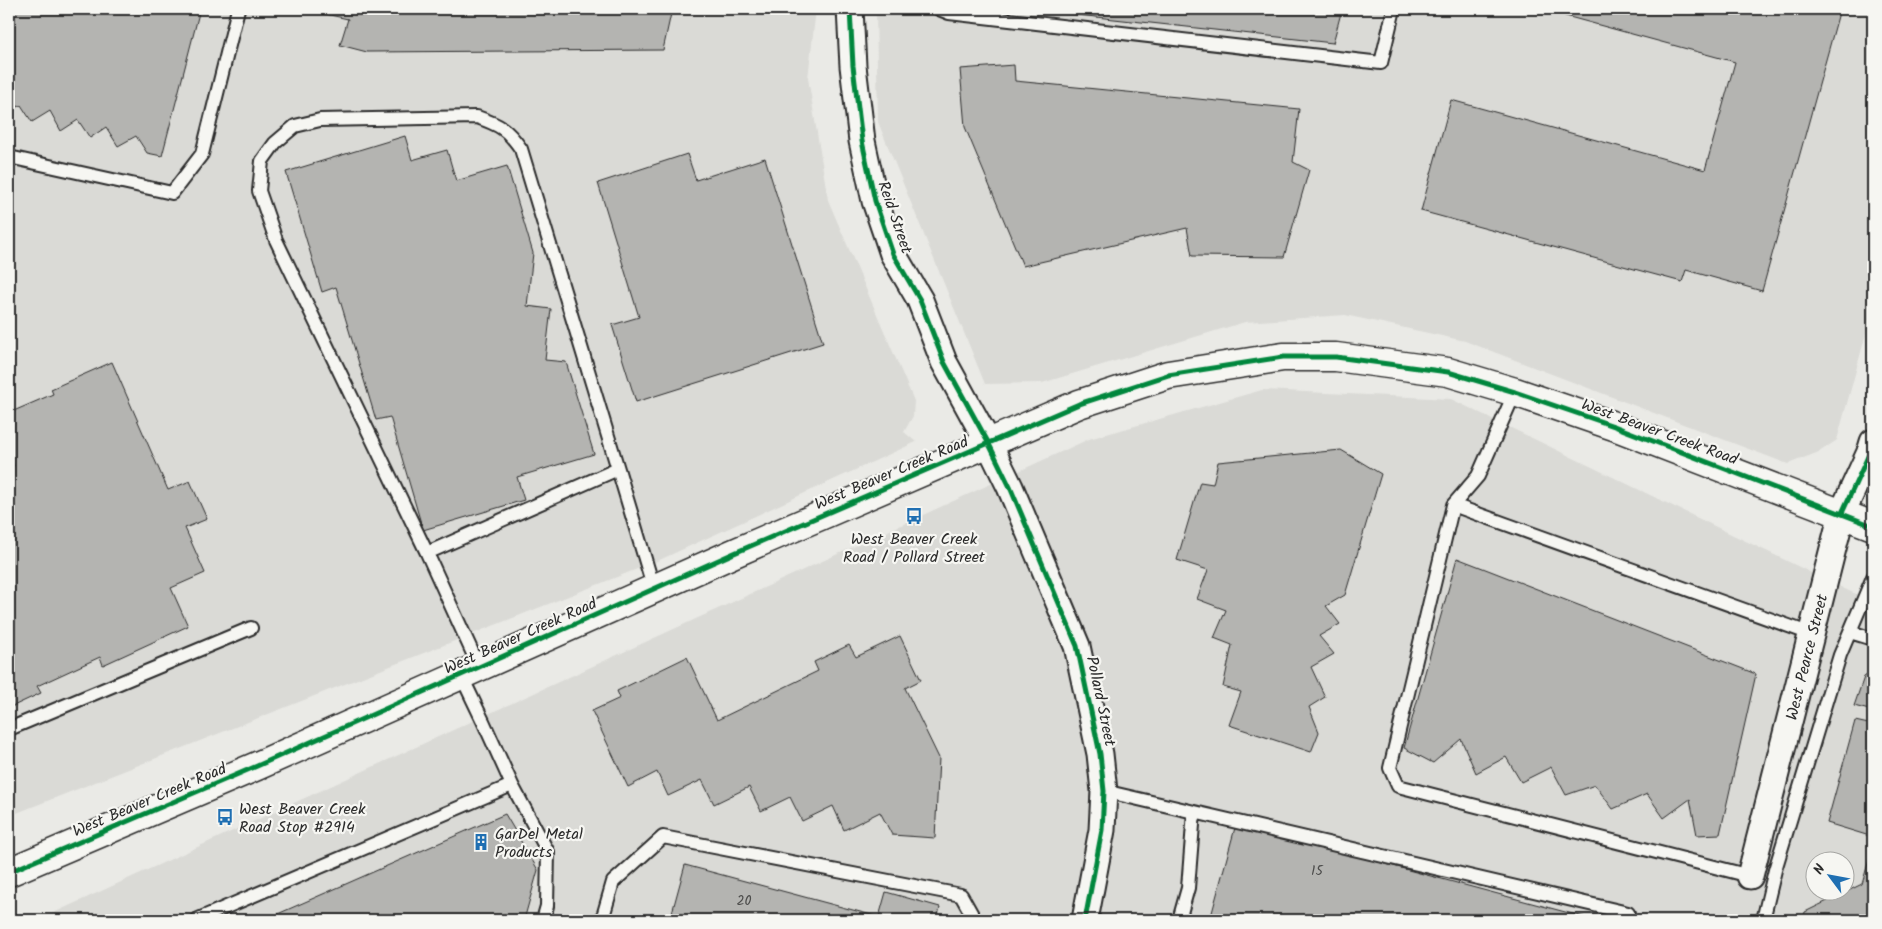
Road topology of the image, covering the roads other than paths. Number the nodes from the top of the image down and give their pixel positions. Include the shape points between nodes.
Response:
1 (238, 9) edge
2 (850, 9) edge
3 (939, 9) edge
4 (1394, 9) edge
5 (9, 157) edge
6 (1515, 392) junction
7 (1873, 442) edge
8 (989, 444) junction
9 (618, 469) junction
10 (1453, 505) junction
11 (1842, 513) junction
12 (1873, 526) edge
13 (427, 552) junction
14 (1873, 577) edge
15 (654, 589) junction
16 (251, 628) dead end
17 (1850, 632) junction
18 (1811, 634) junction
19 (1873, 639) edge
20 (470, 671) junction
21 (9, 729) edge
22 (512, 785) junction
23 (1104, 791) junction
24 (1194, 812) junction
25 (9, 872) edge
26 (1750, 876) joint
27 (196, 920) edge
28 (543, 920) edge
29 (602, 920) edge
30 (975, 920) edge
31 (1085, 920) edge
32 (1179, 920) edge
33 (1626, 920) edge
34 (1763, 920) edge

1 - 5 lane via 202,154 172,193
2 - 8 street, Reid Street via 862,141 875,201 893,254 920,300 944,362
3 - 4 lane via 949,13 1381,63
6 - 8 street, West Beaver Creek Road via 1448,372 1390,363 1336,357 1283,357 1168,375 1079,404
6 - 10 lane via 1478,476
6 - 11 street, West Beaver Creek Road
7 - 11 street, West Pearce Street
8 - 15 street, West Beaver Creek Road
8 - 23 street, Pollard Street via 1078,646 1100,754
9 - 13 lane
9 - 13 lane via 520,150 511,134 477,117 320,120 295,126 275,143 262,161 259,191 276,240
9 - 15 lane
10 - 18 lane
10 - 26 lane via 1390,768 1398,786
11 - 12 street, West Beaver Creek Road
11 - 18 street, West Pearce Street
13 - 20 lane
14 - 17 lane
15 - 20 street, West Beaver Creek Road
16 - 21 lane
17 - 19 lane
17 - 34 lane via 1840,655 1778,860
18 - 26 street, West Pearce Street
20 - 22 lane via 483,721
20 - 25 street, West Beaver Creek Road
22 - 27 lane
22 - 28 lane via 548,852 547,906
23 - 24 lane
23 - 31 street, Pollard Street via 1102,830
24 - 32 lane via 1188,888
24 - 33 lane via 1628,912
29 - 30 lane via 613,882 664,836 962,895

